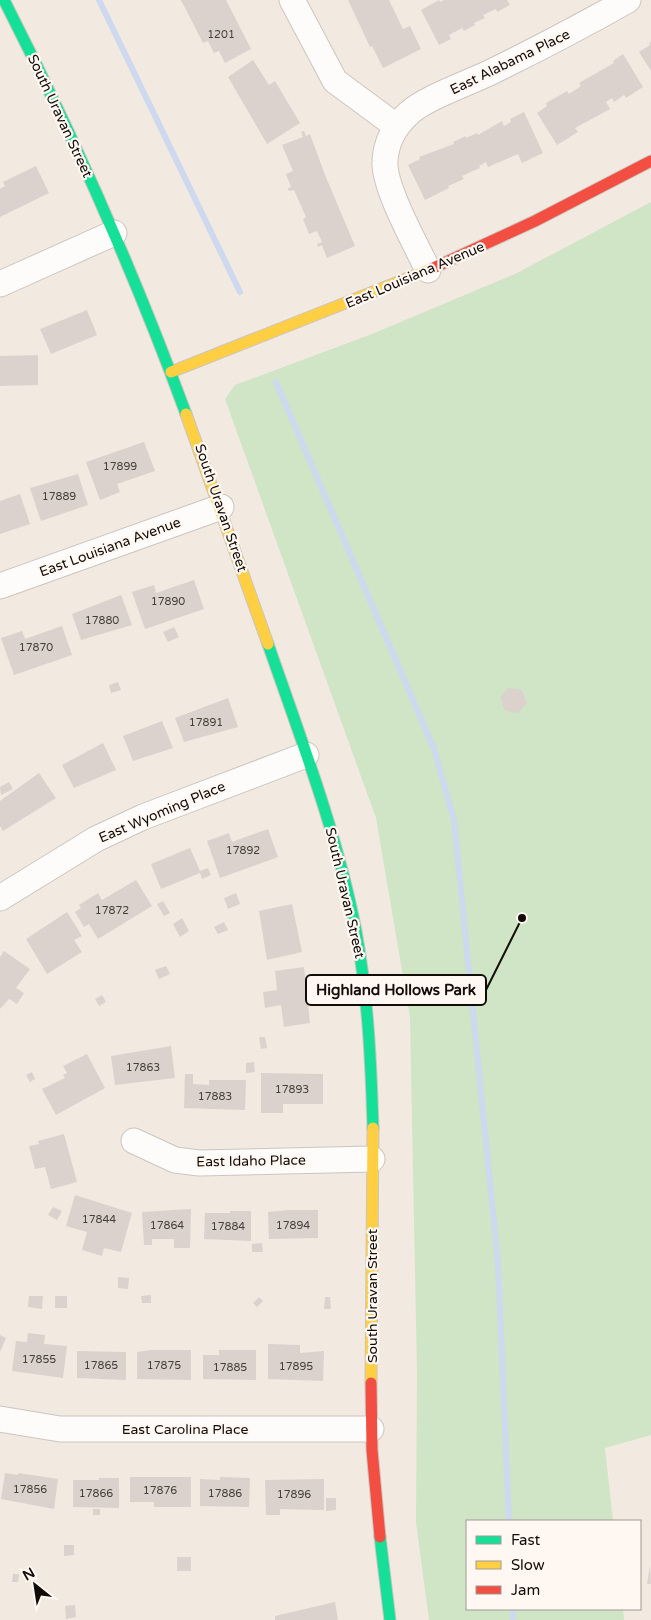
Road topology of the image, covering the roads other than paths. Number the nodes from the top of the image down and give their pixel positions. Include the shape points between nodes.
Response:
1 (4, 0) edge
2 (292, 0) edge
3 (628, 0) edge
4 (396, 126) junction
5 (651, 161) edge
6 (114, 233) junction
7 (428, 270) junction
8 (0, 284) edge
9 (171, 372) junction
10 (221, 507) junction
11 (0, 586) edge
12 (306, 755) junction
13 (0, 898) edge
14 (134, 1141) dead end
15 (372, 1160) junction
16 (0, 1418) edge
17 (371, 1429) junction
18 (390, 1620) edge

1 - 6 street, South Uravan Street
2 - 4 street via 335,81
3 - 4 street, East Alabama Place via 578,29 426,103
4 - 7 street via 384,162 388,182
5 - 7 street, East Louisiana Avenue via 586,197
6 - 8 street
6 - 9 street, South Uravan Street
7 - 9 street, East Louisiana Avenue
9 - 10 street, South Uravan Street
10 - 11 street, East Louisiana Avenue
10 - 12 street, South Uravan Street
12 - 13 street, East Wyoming Place via 143,817 96,839
12 - 15 street, South Uravan Street via 326,810 356,929 372,1082
14 - 15 street, East Idaho Place via 175,1160 198,1163
15 - 17 street, South Uravan Street
16 - 17 street, East Carolina Place via 60,1429
17 - 18 street, South Uravan Street via 375,1510

